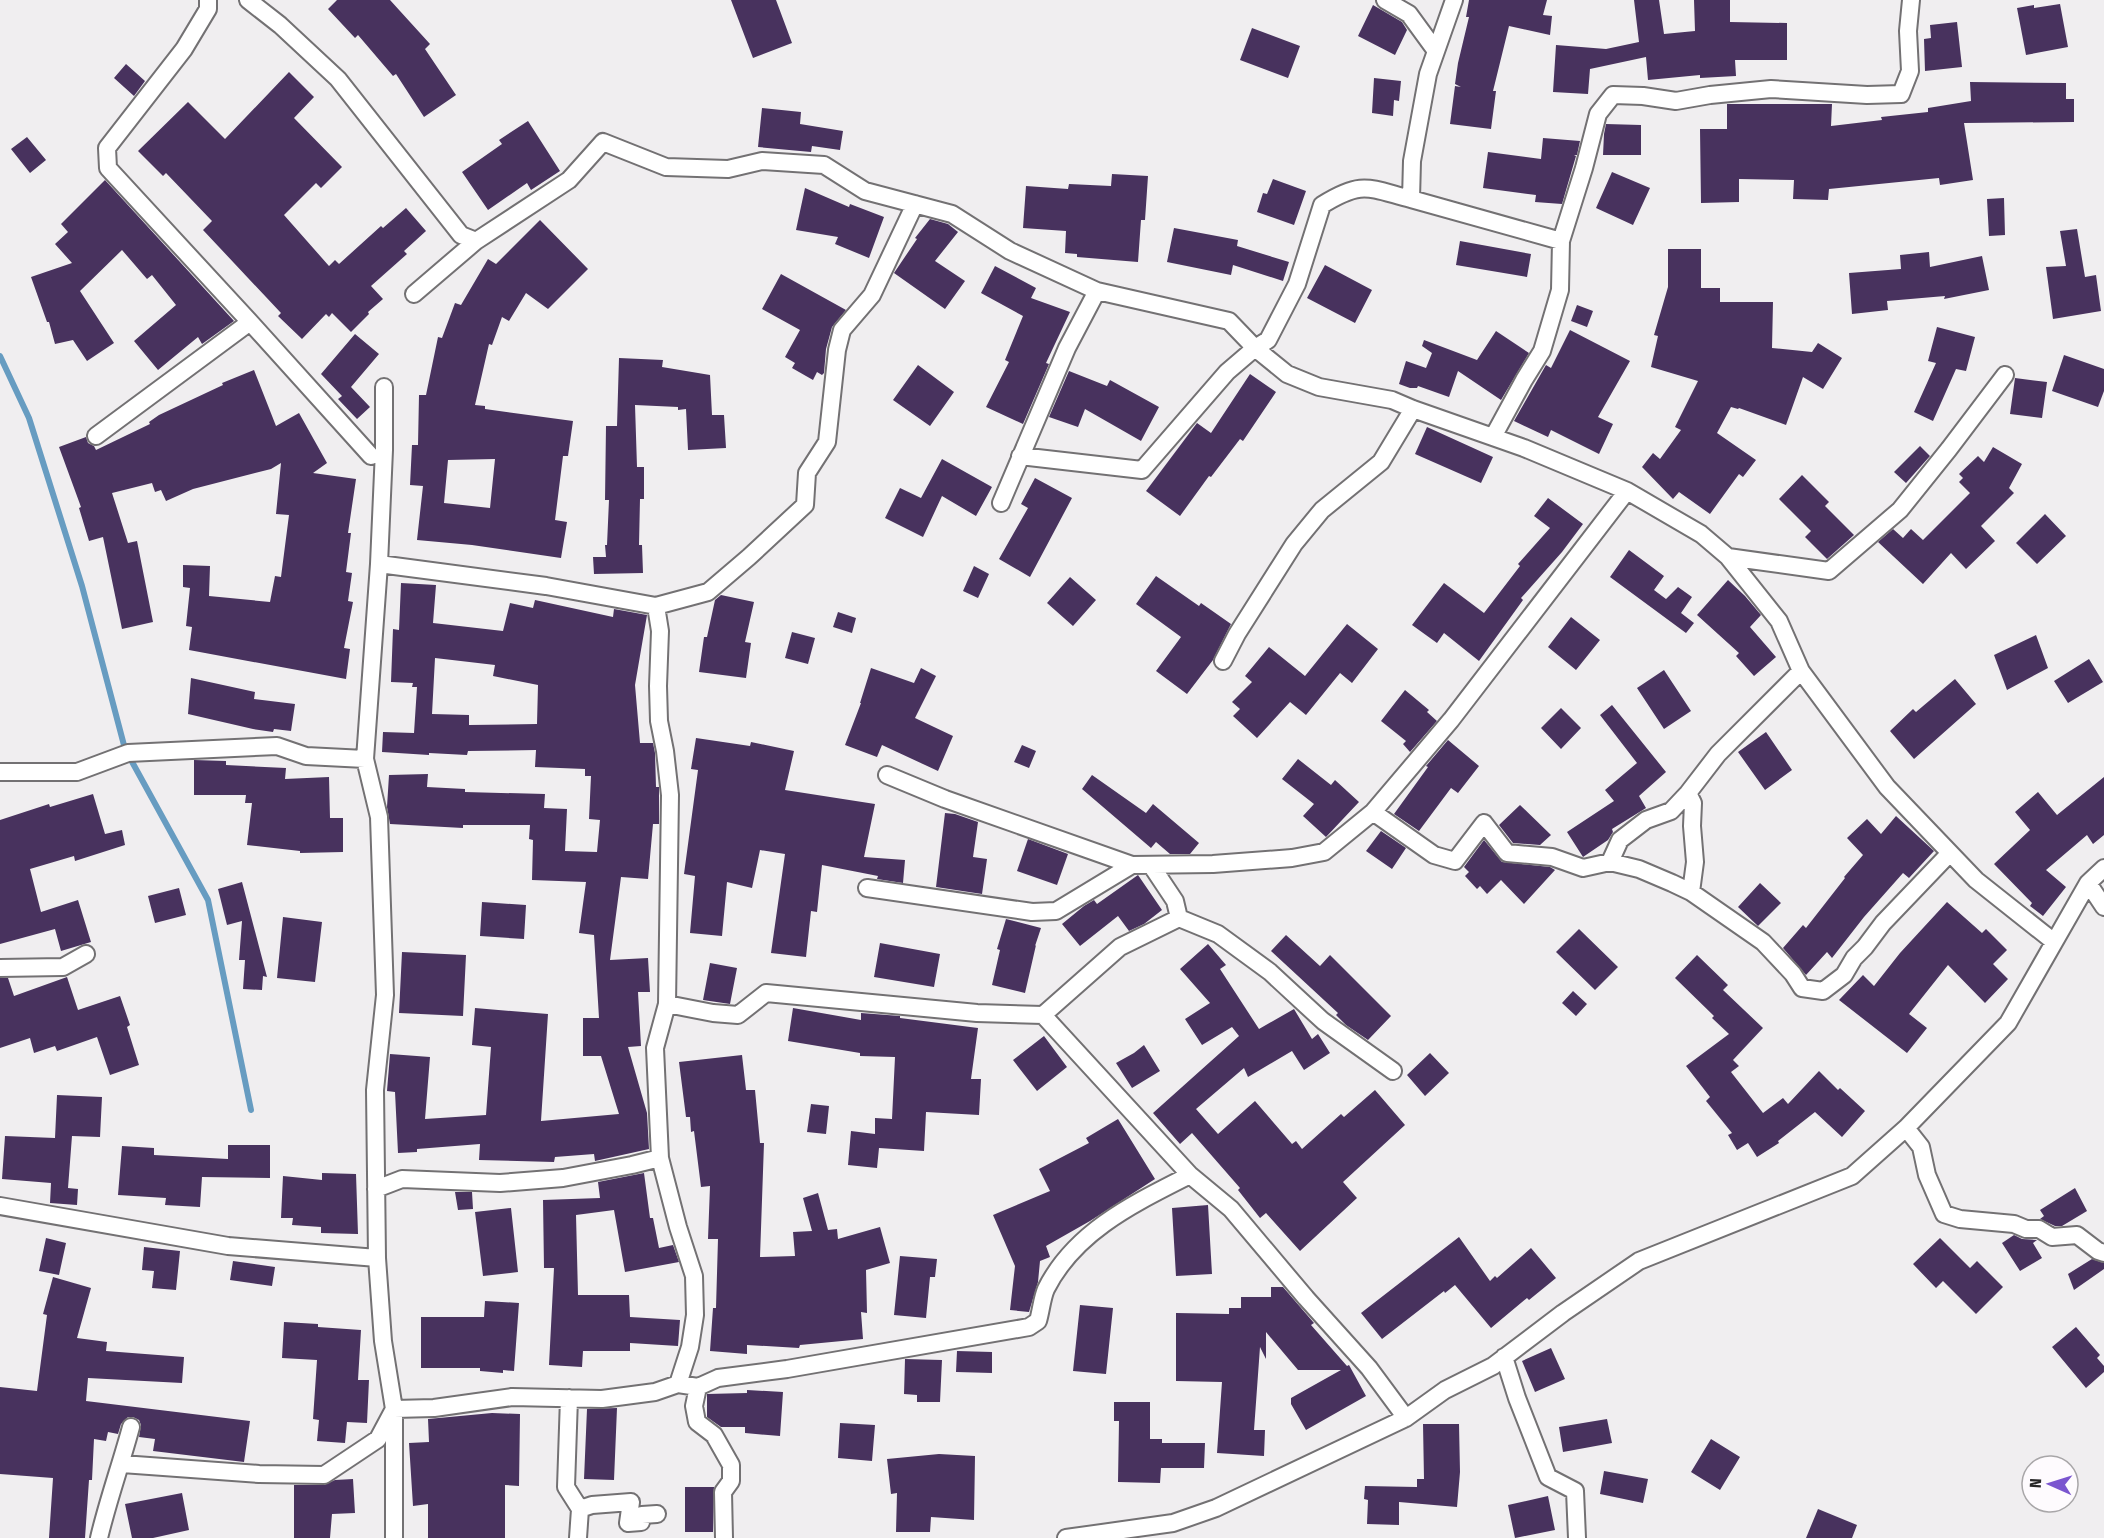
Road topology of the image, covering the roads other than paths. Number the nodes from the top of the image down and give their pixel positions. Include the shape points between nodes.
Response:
1 (208, 0) edge
2 (248, 0) edge
3 (1385, 0) edge
4 (1454, 0) edge
5 (1911, 0) edge
6 (1436, 51) junction
7 (1411, 199) junction
8 (915, 204) junction
9 (476, 241) junction
10 (1561, 241) junction
11 (1097, 291) junction
12 (414, 294) dead end
13 (250, 322) junction
14 (1255, 348) junction
15 (2005, 375) dead end
16 (384, 387) dead end
17 (1413, 409) junction
18 (96, 436) dead end
19 (1492, 437) junction
20 (371, 456) dead end
21 (1020, 456) junction
22 (1627, 491) junction
23 (1001, 503) dead end
24 (1728, 556) junction
25 (380, 564) junction
26 (656, 606) junction
27 (1223, 661) dead end
28 (1801, 671) junction
29 (365, 759) junction
30 (0, 772) edge
31 (888, 775) dead end
32 (1688, 793) junction
33 (1372, 812) junction
34 (1949, 854) junction
35 (1610, 862) junction
36 (1132, 865) junction
37 (1151, 865) junction
38 (2104, 868) edge
39 (2088, 883) junction
40 (867, 888) dead end
41 (1691, 892) junction
42 (2104, 907) edge
43 (1179, 918) junction
44 (2053, 941) junction
45 (86, 954) dead end
46 (0, 968) edge
47 (667, 1004) junction
48 (1043, 1015) junction
49 (1393, 1071) dead end
50 (1906, 1128) junction
51 (660, 1158) junction
52 (1190, 1175) junction
53 (376, 1189) junction
54 (0, 1206) edge
55 (2104, 1252) edge
56 (377, 1258) junction
57 (1504, 1357) junction
58 (678, 1384) junction
59 (698, 1387) junction
60 (569, 1398) junction
61 (394, 1409) junction
62 (1406, 1418) junction
63 (131, 1427) dead end
64 (122, 1464) junction
65 (580, 1509) junction
66 (657, 1514) dead end
67 (1174, 1531) edge
68 (99, 1538) edge
69 (394, 1538) edge
70 (578, 1538) edge
71 (724, 1538) edge
72 (1066, 1538) edge
73 (1577, 1538) edge

1 - 13 street via 208,9 184,49 107,148 108,168
2 - 9 street via 338,79 461,235
3 - 6 street via 1408,14
4 - 6 street
5 - 10 street via 1910,71 1901,94 1771,89 1676,101 1613,95 1598,114
6 - 7 street via 1412,161
7 - 10 street
7 - 14 street via 1362,187 1322,205 1297,284 1268,340
8 - 9 street via 865,191 824,165 762,161 728,169 666,167 603,142 569,180
8 - 11 street via 952,214 1010,251
8 - 26 street via 872,295 842,330 827,442 807,473 805,505 708,592
9 - 12 street
10 - 19 street via 1560,290 1542,351
11 - 14 street via 1229,321
11 - 21 street via 1067,348
13 - 18 street
13 - 20 street
14 - 17 street via 1287,374 1319,387 1392,399
14 - 21 street via 1227,372 1142,470
15 - 24 street via 1900,510 1829,571
16 - 25 street
17 - 19 street
17 - 27 street via 1381,462 1322,510 1294,544
19 - 22 street
21 - 23 street
22 - 24 street via 1701,534
22 - 33 street via 1451,720
24 - 28 street via 1779,621
25 - 26 street via 546,586
25 - 29 street
26 - 47 street via 660,631 659,722 670,795
28 - 32 street via 1718,754
28 - 34 street via 1887,787
29 - 30 street via 306,756 277,746 128,753 77,772
29 - 53 street via 379,817 385,995 375,1090
31 - 36 street
32 - 35 street via 1671,811 1646,820 1620,840
32 - 41 street via 1693,803 1695,862
33 - 35 street via 1434,855 1455,861 1484,823 1507,852 1552,857 1583,868
33 - 37 street via 1324,852 1213,864
34 - 41 street via 1883,923 1844,975 1823,991 1802,988 1762,942
34 - 44 street
35 - 41 street via 1639,869
36 - 37 street
36 - 40 street via 1056,911 1032,912
37 - 43 street via 1174,901
38 - 39 street
39 - 42 street
39 - 44 street
43 - 48 street via 1120,947
43 - 49 street via 1218,934 1270,972 1323,1021
44 - 50 street via 2008,1023
45 - 46 street via 53,969
47 - 48 street via 738,1015 766,993 977,1013
47 - 51 street via 655,1048
48 - 52 street
50 - 55 street via 1921,1147 1926,1175 1944,1214 2039,1229 2052,1237 2077,1235
50 - 57 street via 1852,1176 1639,1261
51 - 53 street via 563,1178 500,1183 402,1179
51 - 58 street via 694,1276 695,1315
52 - 59 street via 1128,1206 1083,1239 1045,1290 1038,1321 1029,1327 787,1370 718,1378
52 - 62 street via 1232,1209 1369,1368
53 - 56 street
54 - 56 street via 228,1246
56 - 61 street via 383,1341
57 - 62 street via 1445,1390
57 - 73 street via 1548,1477 1575,1491
58 - 59 street
58 - 60 street via 655,1392 602,1399
59 - 71 street via 696,1422 714,1435 731,1465 731,1481 723,1492
60 - 61 street via 512,1397 434,1408
60 - 65 street via 566,1487
61 - 64 street via 378,1439 324,1475
61 - 69 street
62 - 67 street
63 - 64 street
64 - 68 street
65 - 66 street via 592,1504 631,1502 628,1524 641,1522 642,1515
65 - 70 street
67 - 72 street

